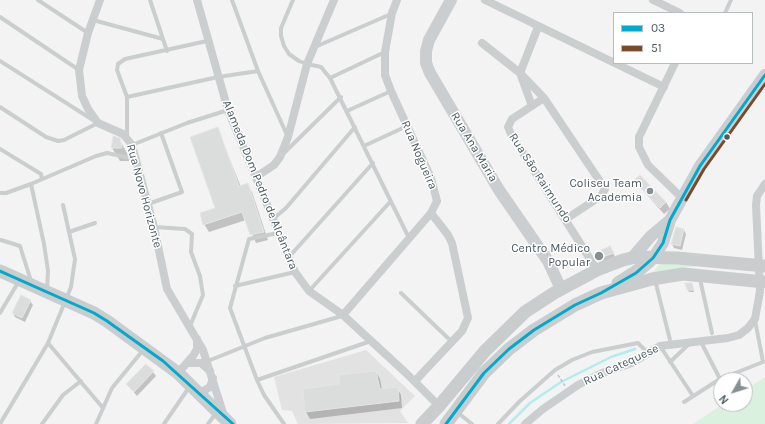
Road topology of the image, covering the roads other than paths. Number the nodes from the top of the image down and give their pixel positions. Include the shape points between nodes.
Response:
1 (38, 0) edge
2 (100, 0) edge
3 (150, 0) edge
4 (197, 0) edge
5 (232, 0) edge
6 (294, 0) edge
7 (334, 0) edge
8 (397, 0) edge
9 (450, 0) edge
10 (485, 0) edge
11 (653, 0) edge
12 (731, 0) edge
13 (678, 12) edge
14 (725, 12) edge
15 (392, 13) junction
16 (0, 17) edge
17 (93, 20) junction
18 (538, 27) junction
19 (88, 33) junction
20 (163, 39) junction
21 (207, 41) junction
22 (482, 43) dead end
23 (314, 48) junction
24 (167, 51) junction
25 (384, 52) junction
26 (0, 61) edge
27 (613, 63) edge
28 (307, 64) junction
29 (616, 64) edge
30 (675, 64) edge
31 (79, 70) junction
32 (258, 71) junction
33 (520, 73) junction
34 (765, 75) edge
35 (218, 77) junction
36 (330, 78) junction
37 (664, 87) junction
38 (390, 91) junction
39 (127, 97) junction
40 (341, 97) junction
41 (544, 98) junction
42 (532, 106) junction
43 (0, 108) edge
44 (228, 110) junction
45 (347, 111) junction
46 (98, 123) junction
47 (407, 126) junction
48 (355, 127) junction
49 (161, 133) junction
50 (128, 137) junction
51 (288, 137) junction
52 (132, 145) junction
53 (364, 146) junction
54 (0, 149) edge
55 (280, 157) junction
56 (135, 159) junction
57 (373, 163) junction
58 (256, 177) junction
59 (42, 179) junction
60 (31, 184) junction
61 (765, 184) edge
62 (0, 193) edge
63 (682, 198) junction
64 (390, 202) junction
65 (148, 204) junction
66 (63, 205) dead end
67 (431, 213) junction
68 (272, 219) junction
69 (566, 219) junction
70 (670, 220) junction
71 (95, 223) dead end
72 (154, 227) junction
73 (69, 232) junction
74 (278, 233) junction
75 (409, 238) junction
76 (1, 240) dead end
77 (288, 258) junction
78 (632, 258) junction
79 (653, 258) junction
80 (762, 266) edge
81 (597, 270) junction
82 (0, 271) edge
83 (295, 272) junction
84 (699, 274) junction
85 (655, 279) junction
86 (20, 280) junction
87 (762, 281) edge
88 (32, 285) junction
89 (235, 286) junction
90 (561, 289) junction
91 (309, 291) junction
92 (46, 292) junction
93 (401, 293) dead end
94 (601, 293) junction
95 (66, 301) junction
96 (0, 313) edge
97 (343, 315) junction
98 (755, 319) junction
99 (190, 326) junction
100 (712, 333) dead end
101 (196, 338) junction
102 (371, 341) junction
103 (698, 342) junction
104 (48, 343) junction
105 (452, 343) junction
106 (671, 344) junction
107 (660, 346) junction
108 (244, 347) junction
109 (145, 348) junction
110 (648, 353) junction
111 (208, 361) junction
112 (670, 362) junction
113 (188, 363) junction
114 (716, 372) edge
115 (738, 372) edge
116 (178, 373) junction
117 (213, 377) junction
118 (81, 380) junction
119 (257, 380) junction
120 (415, 381) junction
121 (713, 383) edge
122 (196, 389) junction
123 (693, 396) junction
124 (684, 402) dead end
125 (439, 406) junction
126 (103, 408) junction
127 (455, 411) junction
128 (226, 419) edge
129 (0, 424) edge
130 (42, 424) edge
131 (96, 424) edge
132 (164, 424) edge
133 (208, 424) edge
134 (284, 424) edge
135 (422, 424) edge
136 (446, 424) edge
137 (472, 424) edge
138 (498, 424) edge
139 (525, 424) edge

1 - 19 lane
2 - 17 street
3 - 20 lane
4 - 21 street, Alameda Dom Pedro de Alcântara
5 - 32 lane
6 - 28 lane via 281,36 289,54
7 - 23 street
8 - 15 street, Rua Nogueira
9 - 90 street, Rua Ana Maria via 429,40 426,63 499,190 548,261
10 - 18 street
11 - 13 street
12 - 14 lane
15 - 23 lane
15 - 25 street, Rua Nogueira
16 - 31 lane
17 - 19 street
17 - 20 lane
18 - 27 street
18 - 33 street
19 - 31 street
20 - 24 lane
21 - 24 lane
21 - 35 street, Alameda Dom Pedro de Alcântara
22 - 33 street
23 - 28 street
24 - 39 lane via 125,59 118,64 117,70
25 - 36 lane
25 - 38 street, Rua Nogueira via 384,67
26 - 46 lane
28 - 36 lane via 321,67
28 - 51 street
29 - 37 street
30 - 37 street
31 - 46 street via 82,96
32 - 35 lane
32 - 51 lane
33 - 41 street
33 - 42 street
34 - 63 street via 700,166
35 - 39 lane
35 - 44 street, Alameda Dom Pedro de Alcântara
36 - 40 lane
37 - 63 street via 639,137 639,147 648,165
38 - 45 lane
38 - 47 street, Rua Nogueira
39 - 50 lane
40 - 45 lane
40 - 55 lane
41 - 42 street, Rua São Raimundo
41 - 69 street via 605,189 601,196
42 - 69 street, Rua São Raimundo via 512,118 508,127
43 - 46 lane via 46,137 58,141
44 - 49 lane
44 - 58 street, Alameda Dom Pedro de Alcântara
45 - 48 lane
46 - 50 street, Rua Novo Horizonte
47 - 53 lane
47 - 67 street, Rua Nogueira via 436,194 435,206
48 - 53 lane
48 - 68 lane via 286,208
49 - 52 lane
49 - 65 lane via 182,192
50 - 52 street, Rua Novo Horizonte
51 - 55 street
52 - 56 street, Rua Novo Horizonte
53 - 57 lane
54 - 59 lane via 41,174
55 - 58 street via 274,166
56 - 59 lane via 107,153 80,161
56 - 65 street, Rua Novo Horizonte
57 - 64 lane
57 - 77 lane
58 - 68 street, Alameda Dom Pedro de Alcântara
59 - 60 lane
60 - 62 lane
60 - 92 lane via 48,271
61 - 80 street via 757,196 756,205
63 - 70 street
64 - 75 lane
64 - 91 lane
65 - 72 street, Rua Novo Horizonte
66 - 73 lane
67 - 75 street
67 - 105 street via 452,243 467,310 466,325
68 - 74 street, Alameda Dom Pedro de Alcântara
69 - 81 street, Rua São Raimundo
70 - 78 street via 651,236
70 - 79 street via 663,243
71 - 73 lane
72 - 99 street, Rua Novo Horizonte via 167,289
72 - 99 lane via 185,229 192,234 191,252 202,282 203,295
73 - 95 lane via 75,259
74 - 77 street, Alameda Dom Pedro de Alcântara
74 - 89 lane via 249,239
75 - 97 street
76 - 88 lane via 20,246
77 - 83 street, Alameda Dom Pedro de Alcântara
78 - 79 main road
78 - 81 main road
79 - 80 main road
79 - 94 main road via 636,273
80 - 87 street
81 - 90 main road
82 - 86 main road
83 - 89 lane
83 - 91 street, Alameda Dom Pedro de Alcântara
84 - 85 main road
84 - 87 main road
84 - 100 lane
85 - 94 main road
85 - 106 lane
86 - 88 main road
86 - 96 lane
87 - 98 street
88 - 92 main road
89 - 108 lane via 230,308
90 - 125 main road via 525,312 503,332
91 - 97 street, Alameda Dom Pedro de Alcântara
92 - 95 main road
93 - 105 lane
94 - 127 main road via 574,305 509,349 484,373
95 - 104 lane
95 - 109 main road via 100,317
97 - 102 street, Alameda Dom Pedro de Alcântara
97 - 108 lane via 265,338
98 - 103 street, Rua Catequese via 739,335
98 - 115 lane via 763,362
99 - 101 street, Rua Novo Horizonte
101 - 111 street, Rua Novo Horizonte
101 - 113 street via 196,351
102 - 119 lane
102 - 120 street, Alameda Dom Pedro de Alcântara
103 - 106 street, Rua Catequese
103 - 112 lane via 685,347
103 - 114 lane
104 - 118 lane
104 - 129 lane
105 - 120 street
106 - 107 street, Rua Catequese
107 - 110 street, Rua Catequese
107 - 112 lane
108 - 111 lane
108 - 119 lane
109 - 116 main road
109 - 126 lane via 118,380
110 - 138 lane via 638,343 592,352 572,360 555,370
110 - 139 street, Rua Catequese via 632,363 578,385
111 - 117 street, Rua Novo Horizonte
112 - 123 lane
113 - 116 street
113 - 117 street via 203,364
116 - 122 main road
117 - 122 street via 210,386
117 - 128 street, Rua Novo Horizonte
118 - 126 lane
118 - 130 lane via 63,395
119 - 134 lane
120 - 125 street, Alameda Dom Pedro de Alcântara
121 - 123 lane
122 - 128 main road
122 - 132 lane
123 - 124 lane
125 - 135 main road
126 - 131 lane
127 - 136 main road
127 - 137 lane
128 - 133 lane

